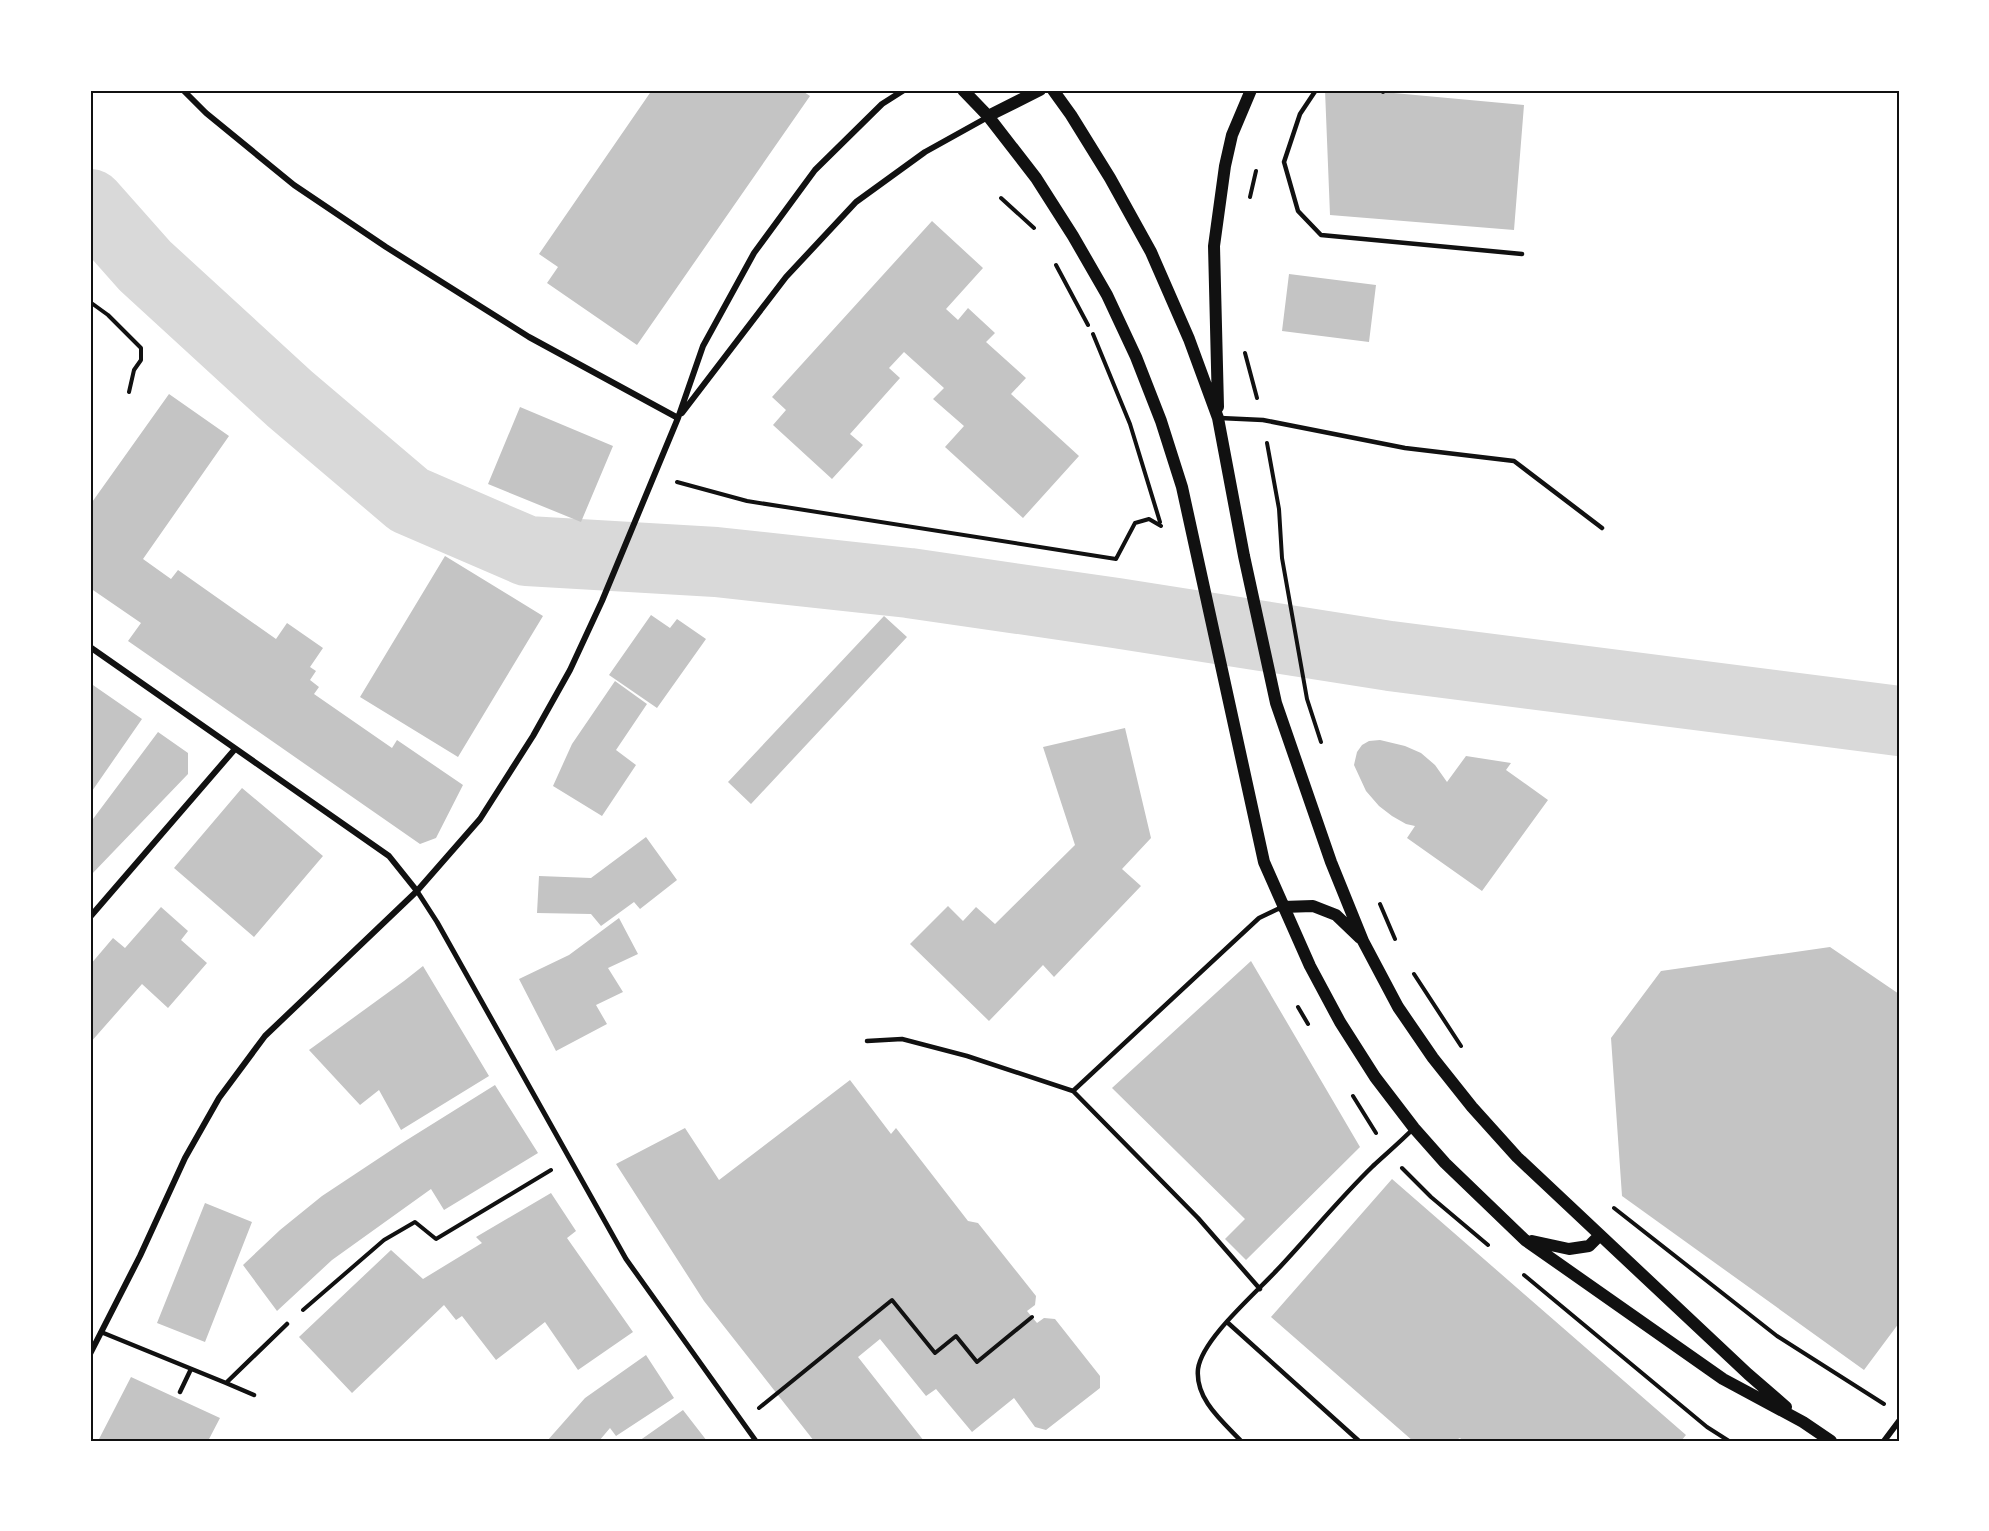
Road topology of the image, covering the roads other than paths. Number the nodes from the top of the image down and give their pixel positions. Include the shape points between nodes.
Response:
1 (183, 90) edge
2 (904, 90) edge
3 (963, 90) edge
4 (1040, 90) edge
5 (1053, 90) edge
6 (1251, 90) edge
7 (1316, 90) edge
8 (988, 116) junction
9 (1522, 255) dead end
10 (678, 418) junction
11 (1218, 418) junction
12 (1602, 528) dead end
13 (90, 647) edge
14 (235, 749) junction
15 (417, 891) junction
16 (1283, 907) junction
17 (90, 917) edge
18 (1363, 941) junction
19 (867, 1041) dead end
20 (1073, 1091) junction
21 (1414, 1128) junction
22 (1600, 1235) junction
23 (1525, 1240) junction
24 (1260, 1288) junction
25 (1227, 1322) junction
26 (287, 1324) road end
27 (101, 1332) junction
28 (90, 1354) edge
29 (191, 1369) junction
30 (226, 1383) junction
31 (180, 1392) dead end
32 (254, 1395) dead end
33 (1899, 1421) edge
34 (1803, 1422) junction
35 (756, 1441) edge
36 (1241, 1441) edge
37 (1359, 1441) edge
38 (1831, 1441) edge
39 (1884, 1441) edge

1 - 10 street via 294,186 386,247 529,337
2 - 10 street via 882,104 815,170 754,253 703,346
3 - 8 main road
4 - 8 main road
5 - 11 main road via 1101,162 1151,252
6 - 11 main road via 1232,135 1214,246
7 - 9 lane via 1300,114 1284,162 1298,211 1321,235
8 - 10 street via 925,152 856,202 786,277
8 - 16 main road via 1036,178 1073,236 1107,296 1161,421 1182,486 1264,862
10 - 15 street via 570,670 490,804
11 - 12 lane via 1263,420 1405,447 1514,461
11 - 18 main road via 1276,703
13 - 14 street
14 - 15 street via 389,856
14 - 17 street
15 - 27 street via 265,1036 219,1098 185,1158
15 - 35 street via 626,1259
16 - 18 main road via 1313,906 1336,915
16 - 20 lane via 1259,918
16 - 21 main road via 1340,1022
18 - 22 main road via 1398,1007 1472,1107 1517,1157
19 - 20 lane via 902,1040 967,1056
20 - 24 lane via 1198,1218
21 - 23 main road via 1444,1163
21 - 24 lane via 1373,1166
22 - 23 main road via 1589,1246 1569,1249
22 - 34 main road
23 - 34 main road via 1724,1379
24 - 25 lane
25 - 36 lane via 1198,1367 1198,1387
25 - 37 lane
26 - 30 lane
27 - 28 street
27 - 29 lane
29 - 30 lane
29 - 31 lane
30 - 32 lane
33 - 39 street
34 - 38 main road

